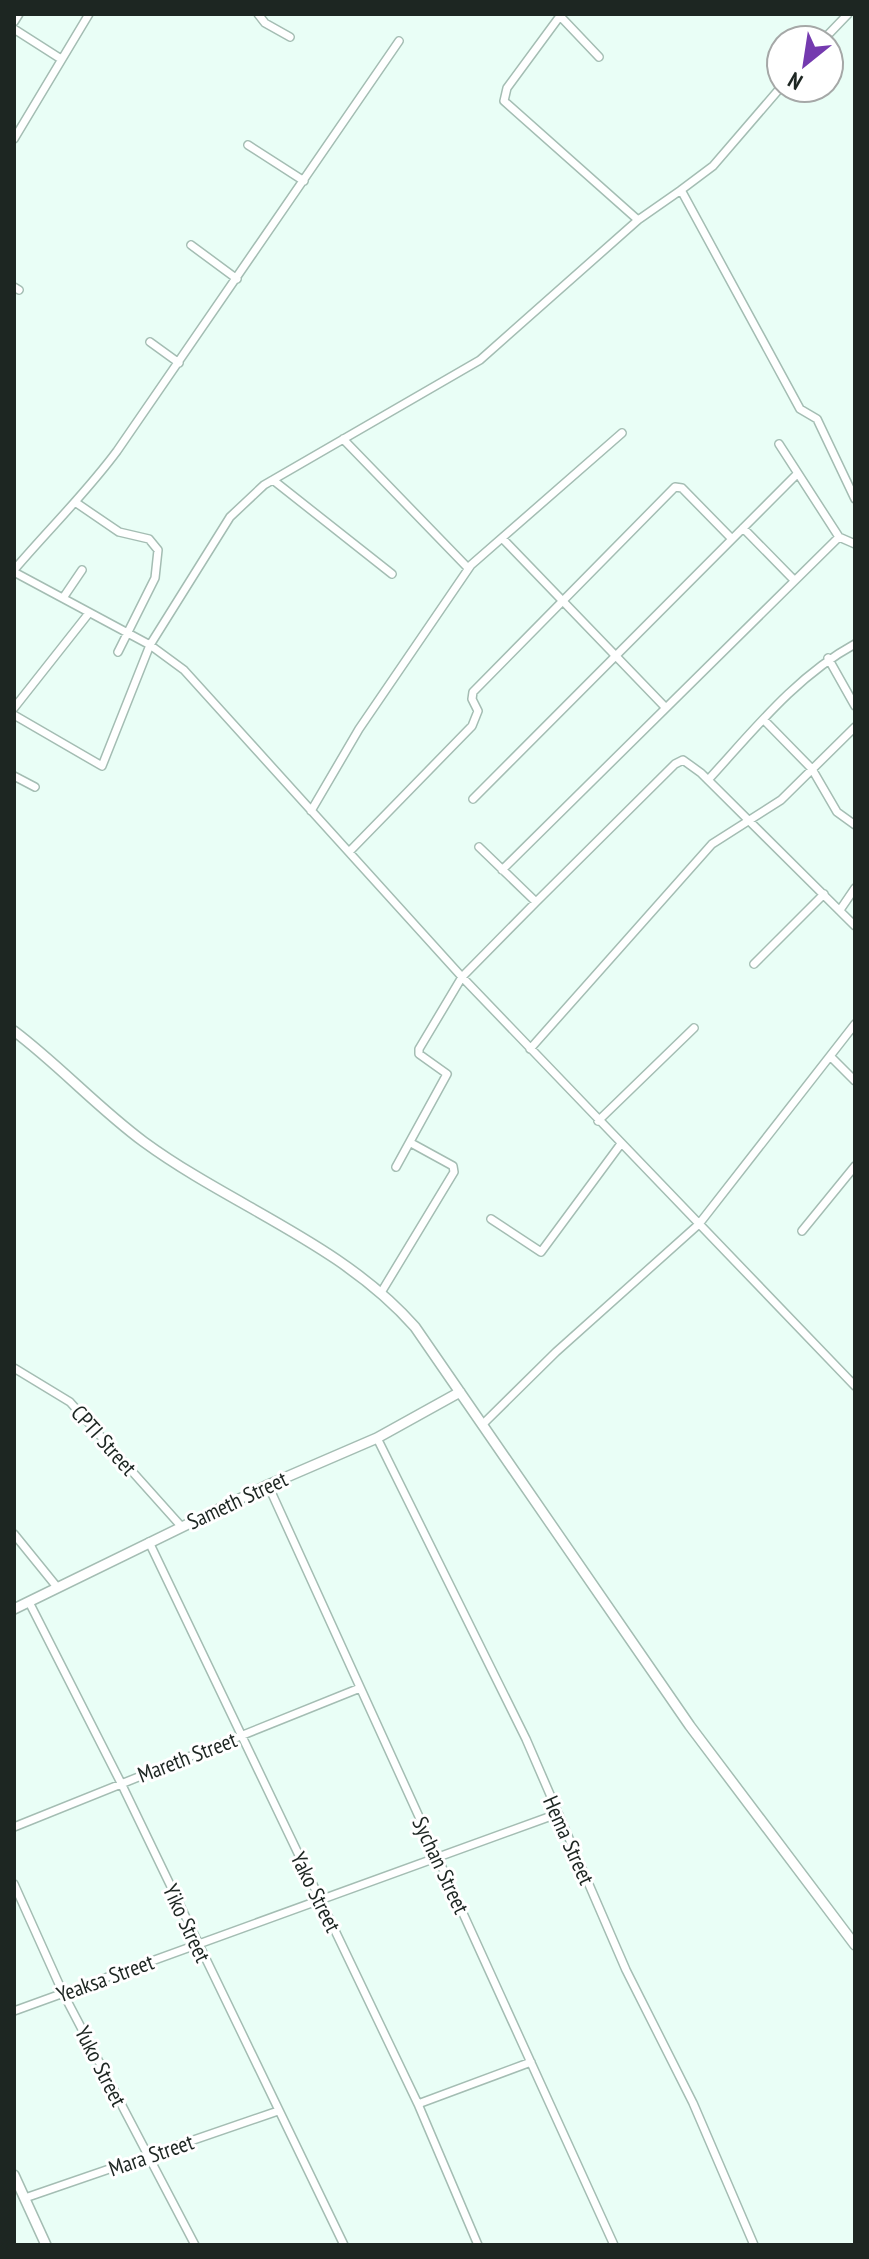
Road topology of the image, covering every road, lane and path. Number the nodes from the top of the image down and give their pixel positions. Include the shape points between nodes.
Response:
1 (19, 14) edge
2 (89, 14) edge
3 (258, 14) edge
4 (559, 15) edge
5 (14, 22) edge
6 (14, 29) edge
7 (290, 37) dead end
8 (399, 41) dead end
9 (599, 57) dead end
10 (61, 59) junction
11 (766, 104) edge
12 (14, 139) edge
13 (248, 145) dead end
14 (304, 181) junction
15 (681, 190) junction
16 (638, 220) junction
17 (191, 245) dead end
18 (237, 279) junction
19 (150, 342) dead end
20 (179, 363) junction
21 (622, 433) dead end
22 (343, 439) junction
23 (779, 444) dead end
24 (797, 474) junction
25 (273, 480) junction
26 (855, 499) edge
27 (75, 502) junction
28 (743, 528) junction
29 (839, 537) junction
30 (502, 538) junction
31 (732, 539) junction
32 (855, 544) edge
33 (468, 568) junction
34 (82, 570) dead end
35 (14, 571) edge
36 (392, 574) dead end
37 (794, 580) junction
38 (63, 598) junction
39 (561, 599) junction
40 (89, 613) junction
41 (127, 633) junction
42 (855, 644) edge
43 (150, 645) junction
44 (118, 652) dead end
45 (614, 658) junction
46 (828, 658) junction
47 (855, 706) edge
48 (665, 707) junction
49 (14, 708) edge
50 (14, 715) edge
51 (764, 720) junction
52 (855, 727) edge
53 (812, 769) junction
54 (14, 776) edge
55 (708, 780) junction
56 (35, 787) dead end
57 (473, 799) dead end
58 (311, 811) junction
59 (749, 820) junction
60 (855, 825) edge
61 (479, 847) dead end
62 (349, 852) junction
63 (502, 870) junction
64 (855, 888) edge
65 (824, 894) junction
66 (536, 902) junction
67 (840, 910) junction
68 (855, 926) edge
69 (754, 964) dead end
70 (462, 977) junction
71 (855, 1024) edge
72 (694, 1028) dead end
73 (14, 1031) edge
74 (530, 1049) junction
75 (832, 1058) junction
76 (855, 1081) edge
77 (598, 1121) junction
78 (411, 1143) junction
79 (620, 1145) junction
80 (855, 1166) edge
81 (396, 1167) dead end
82 (491, 1219) dead end
83 (699, 1224) junction
84 (802, 1231) dead end
85 (382, 1291) junction
86 (14, 1368) edge
87 (855, 1386) edge
88 (460, 1392) junction
89 (482, 1425) junction
90 (377, 1438) junction
91 (268, 1485) junction
92 (181, 1526) junction
93 (14, 1534) edge
94 (149, 1542) junction
95 (57, 1587) junction
96 (29, 1602) junction
97 (14, 1609) edge
98 (360, 1688) junction
99 (240, 1737) junction
100 (121, 1783) junction
101 (557, 1814) junction
102 (14, 1827) edge
103 (439, 1860) junction
104 (14, 1884) edge
105 (321, 1900) junction
106 (196, 1945) junction
107 (855, 1945) edge
108 (63, 1993) junction
109 (14, 2011) edge
110 (531, 2062) junction
111 (418, 2104) junction
112 (278, 2111) junction
113 (147, 2156) junction
114 (14, 2175) edge
115 (25, 2198) junction
116 (46, 2245) edge
117 (195, 2245) edge
118 (344, 2245) edge
119 (478, 2245) edge
120 (614, 2245) edge
121 (754, 2245) edge

1 - 5 street
2 - 10 street
3 - 7 street
4 - 9 street
4 - 16 street via 507,88 504,101
6 - 10 street
8 - 14 street
10 - 12 street
11 - 15 street via 713,166
13 - 14 street
14 - 18 street
15 - 16 street
15 - 26 street via 800,409 817,419
16 - 22 street via 480,360
17 - 18 street
18 - 20 street
19 - 20 street
20 - 27 street
21 - 30 street
22 - 25 street
22 - 33 street
23 - 24 street
24 - 28 street
24 - 29 street
25 - 36 street
25 - 43 street via 230,517
27 - 35 street
27 - 41 street via 119,532 149,539 158,550 155,578
28 - 31 street
28 - 37 street
29 - 32 street
29 - 37 street
30 - 33 street
30 - 39 street
31 - 39 street via 675,487
31 - 45 street
33 - 58 street via 359,729
34 - 38 street
35 - 38 street
37 - 48 street
38 - 40 street
39 - 45 street
39 - 62 street via 473,692 478,711 472,726
40 - 41 street
40 - 49 street
41 - 43 street
41 - 44 street
42 - 46 street
43 - 50 street via 102,766
43 - 58 street via 184,670
45 - 48 street
45 - 57 street
46 - 47 street
46 - 51 street
48 - 63 street
51 - 53 street
51 - 55 street
52 - 53 street
53 - 59 street via 781,800
53 - 60 street via 837,812
54 - 56 street
55 - 59 street
55 - 66 street via 683,760 675,764
58 - 62 street
59 - 65 street
59 - 74 street via 712,844
61 - 63 street
62 - 70 street
63 - 66 street
64 - 67 street
65 - 67 street
65 - 69 street
66 - 70 street
67 - 68 street
70 - 74 street
70 - 78 street via 419,1049 447,1074
71 - 75 street
72 - 77 street
73 - 85 street via 145,1142
74 - 77 street
75 - 76 street
75 - 83 street
77 - 79 street
78 - 81 street
78 - 85 street via 453,1166 454,1172
79 - 82 street via 541,1252
79 - 83 street
80 - 84 street
83 - 87 street
83 - 89 street
85 - 88 street via 415,1327
86 - 92 street, CPTI Street via 70,1402
88 - 89 street
88 - 90 street, Sameth Street
89 - 107 street via 690,1726
90 - 91 street, Sameth Street
90 - 101 street, Hema Street via 515,1716
91 - 92 street, Sameth Street
91 - 98 street, Sychan Street
92 - 94 street, Sameth Street
93 - 95 street
94 - 95 street, Sameth Street
94 - 99 street, Yako Street
95 - 96 street, Sameth Street
96 - 97 street, Sameth Street
96 - 100 street, Yiko Street
98 - 99 street, Mareth Street
98 - 103 street, Sychan Street
99 - 100 street, Mareth Street
99 - 105 street, Yako Street
100 - 102 street, Mareth Street
100 - 106 street, Yiko Street
101 - 103 street, Yeaksa Street
101 - 121 street, Hema Street
103 - 105 street, Yeaksa Street
103 - 110 street, Sychan Street
104 - 108 street, Yuko Street
105 - 106 street, Yeaksa Street
105 - 111 street, Yako Street
106 - 108 street, Yeaksa Street
106 - 112 street, Yiko Street
108 - 109 street, Yeaksa Street
108 - 113 street, Yuko Street
110 - 111 street
110 - 120 street, Sychan Street
111 - 119 street, Yako Street
112 - 113 street, Mara Street
112 - 118 street, Yiko Street
113 - 115 street, Mara Street
113 - 117 street, Yuko Street
114 - 115 street
115 - 116 street

